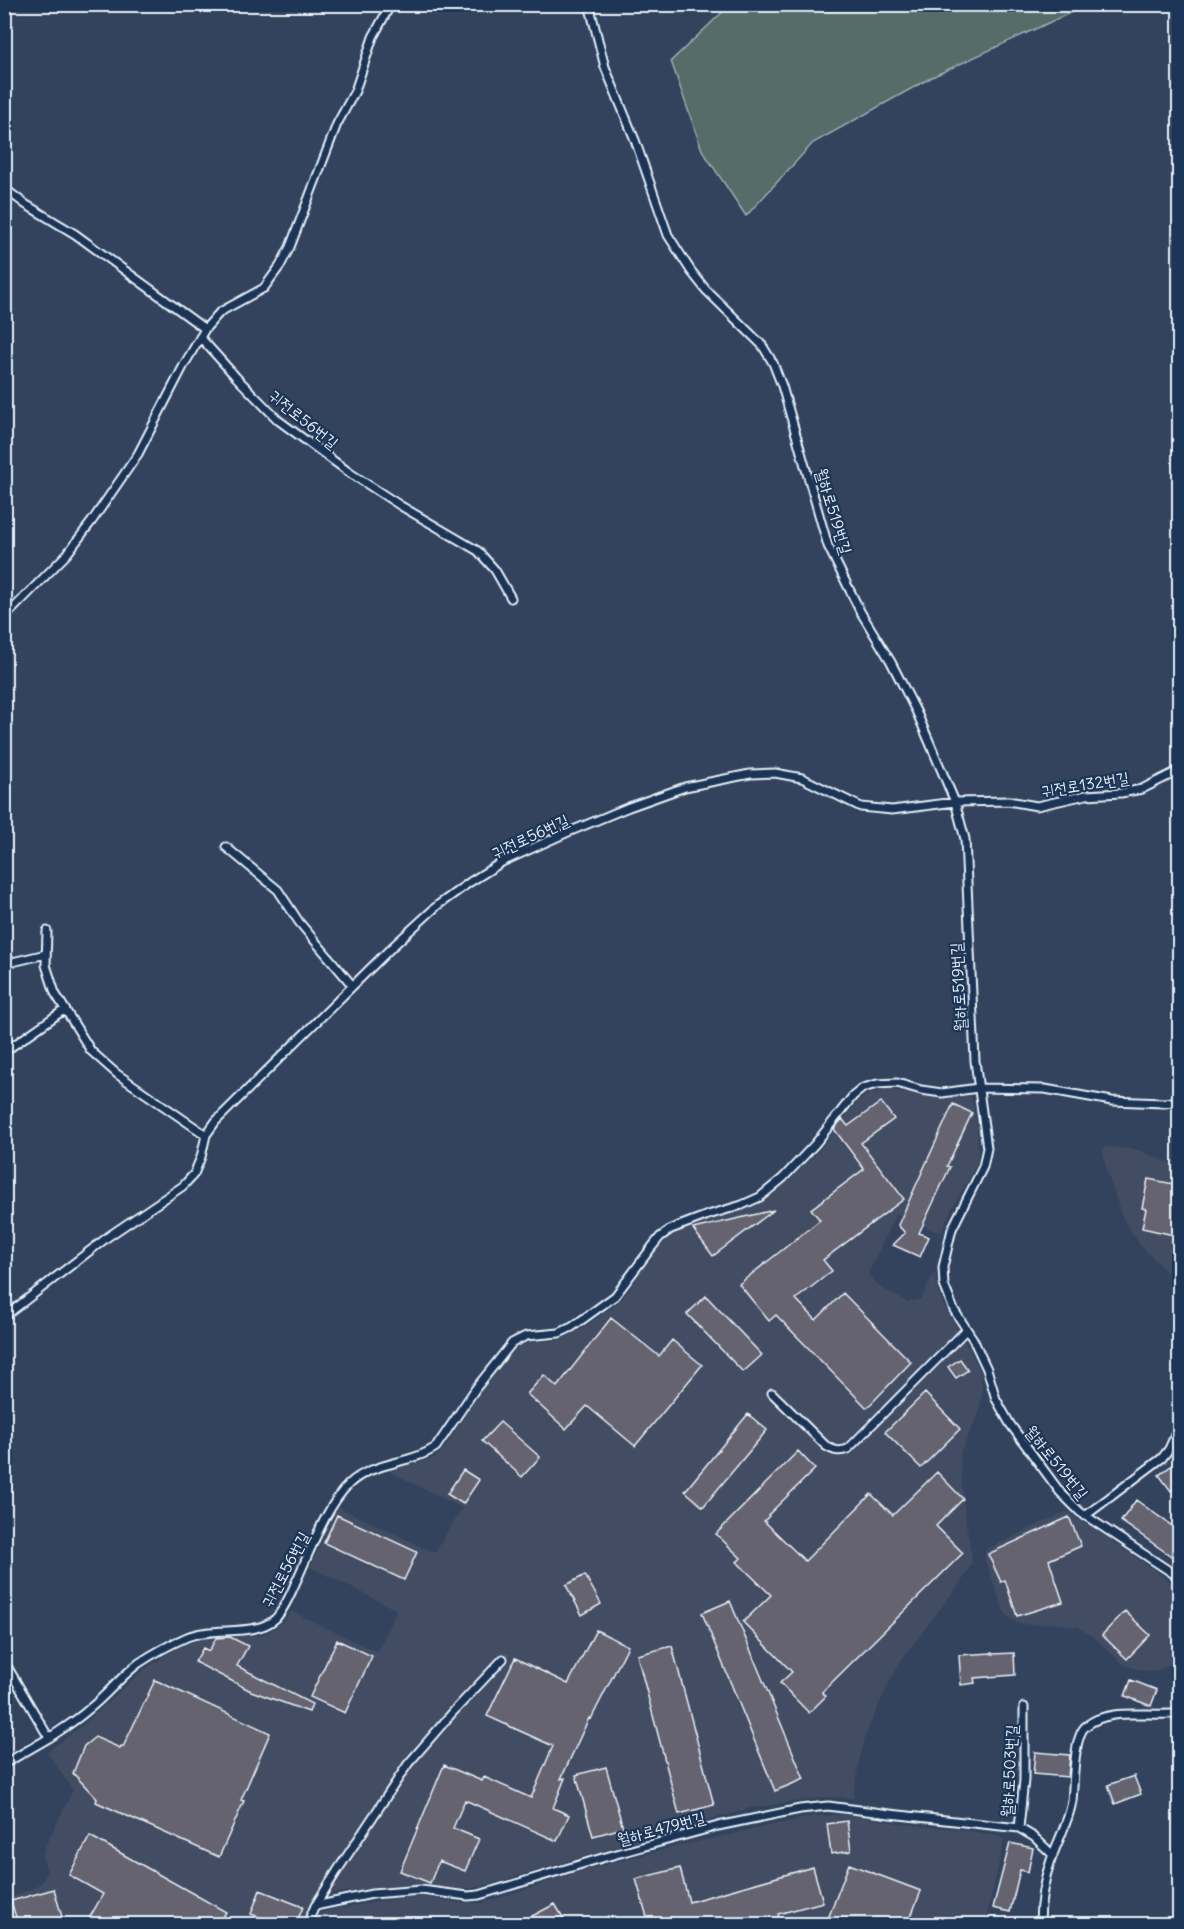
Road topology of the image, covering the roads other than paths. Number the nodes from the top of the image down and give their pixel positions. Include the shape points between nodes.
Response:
1 (391, 4) edge
2 (589, 4) edge
3 (4, 188) edge
4 (205, 329) junction
5 (200, 337) junction
6 (511, 598) dead end
7 (4, 618) edge
8 (1179, 770) edge
9 (955, 802) junction
10 (226, 847) dead end
11 (47, 931) dead end
12 (46, 954) junction
13 (4, 964) edge
14 (352, 985) junction
15 (64, 1010) junction
16 (4, 1052) edge
17 (978, 1088) junction
18 (1179, 1101) edge
19 (206, 1136) junction
20 (4, 1317) edge
21 (966, 1329) junction
22 (772, 1393) dead end
23 (1179, 1424) edge
24 (1085, 1516) junction
25 (1179, 1578) edge
26 (503, 1659) dead end
27 (4, 1660) edge
28 (1024, 1707) dead end
29 (1179, 1713) edge
30 (49, 1738) junction
31 (4, 1764) edge
32 (1019, 1828) junction
33 (1053, 1855) junction
34 (315, 1906) junction
35 (307, 1924) edge
36 (1040, 1924) edge

1 - 4 lane via 373,37 356,91 337,124 280,266 264,288 220,312
2 - 9 lane, 월하로519번길 via 605,67 668,235 706,290 762,345 773,363 828,546 917,713
3 - 4 lane via 75,234
4 - 5 lane
5 - 6 lane, 귀전로56번길 via 278,420 401,506 478,551
5 - 7 lane via 138,454 92,521 67,554
8 - 9 lane, 귀전로132번길 via 1142,789 1036,806 1008,801
9 - 14 lane, 귀전로56번길 via 892,810 861,807 802,778 775,772 685,787 502,862 438,905
9 - 17 lane, 월하로519번길 via 968,866 970,985
10 - 14 lane via 278,890 299,922
11 - 12 lane
12 - 13 lane
12 - 15 lane via 55,993
14 - 19 lane, 귀전로56번길 via 216,1121
15 - 16 lane
15 - 19 lane via 99,1059
17 - 18 lane via 1045,1089 1112,1101
17 - 21 lane, 월하로519번길 via 987,1148 983,1167 952,1229 943,1267 944,1285
17 - 30 lane, 귀전로56번길 via 942,1093 897,1083 863,1088 783,1178 760,1197 671,1229 652,1246 615,1296 572,1328 526,1336 512,1343 436,1447 380,1466 349,1484 329,1513 275,1619 263,1626 191,1635 168,1646 139,1664 89,1710
19 - 20 lane, 귀전로56번길 via 194,1174 183,1186 109,1236
21 - 22 lane via 848,1449 840,1452 826,1446
21 - 24 lane, 월하로519번길 via 1010,1424 1060,1492
23 - 24 lane, 월하로519번길 via 1162,1458
24 - 25 lane, 월하로519번길
26 - 34 lane via 408,1764
27 - 30 lane
28 - 32 lane, 월하로503번길 via 1024,1780
29 - 33 lane via 1124,1713 1083,1727 1078,1740 1070,1814
30 - 31 lane, 귀전로56번길
32 - 33 lane, 월하로503번길
32 - 34 lane, 월하로479번길 via 828,1806 800,1809 718,1826 492,1893 468,1896 421,1890 372,1894
33 - 36 lane via 1040,1905
34 - 35 lane

